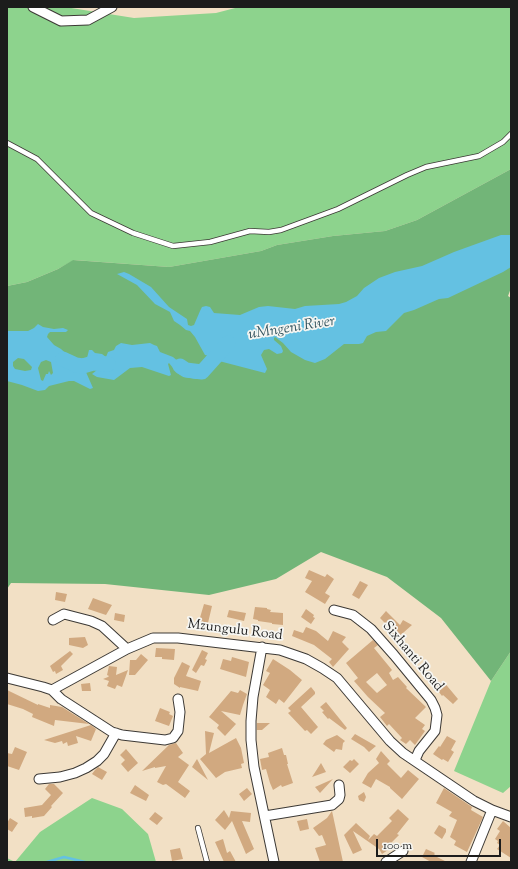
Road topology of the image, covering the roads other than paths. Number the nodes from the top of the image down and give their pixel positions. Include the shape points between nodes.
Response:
1 (34, 7) edge
2 (112, 7) edge
3 (511, 134) edge
4 (7, 143) edge
5 (334, 610) dead end
6 (53, 620) dead end
7 (262, 647) junction
8 (127, 649) junction
9 (7, 678) edge
10 (52, 690) junction
11 (178, 699) dead end
12 (116, 733) junction
13 (414, 760) junction
14 (39, 779) dead end
15 (339, 785) dead end
16 (492, 810) junction
17 (265, 816) junction
18 (511, 817) edge
19 (198, 828) dead end
20 (403, 851) dead end
21 (207, 862) edge
22 (274, 862) edge
23 (386, 862) edge
24 (470, 862) edge

1 - 2 street via 60,21 88,20
3 - 4 lane via 503,142 479,156 426,167 338,209 281,230 250,231 210,242 173,246 133,234 91,212 37,159
5 - 13 street, Sixhanti Road via 353,615 371,629 431,700 437,715 435,731
6 - 8 street via 64,614 91,621 102,626
7 - 8 street, Mzungulu Road via 153,638
7 - 13 street, Mzungulu Road via 296,655 337,678 397,749
7 - 17 street via 253,697 251,728 254,767
8 - 10 street, Mzungulu Road
9 - 10 street
10 - 12 street
11 - 12 street via 178,731 173,738 165,740
12 - 14 street via 104,754 86,768 60,777
13 - 16 street, Mzungulu Road via 474,801
15 - 17 street via 339,799 332,805
16 - 18 street, Mzungulu Road
16 - 24 street
17 - 22 street
19 - 21 lane
20 - 23 street

